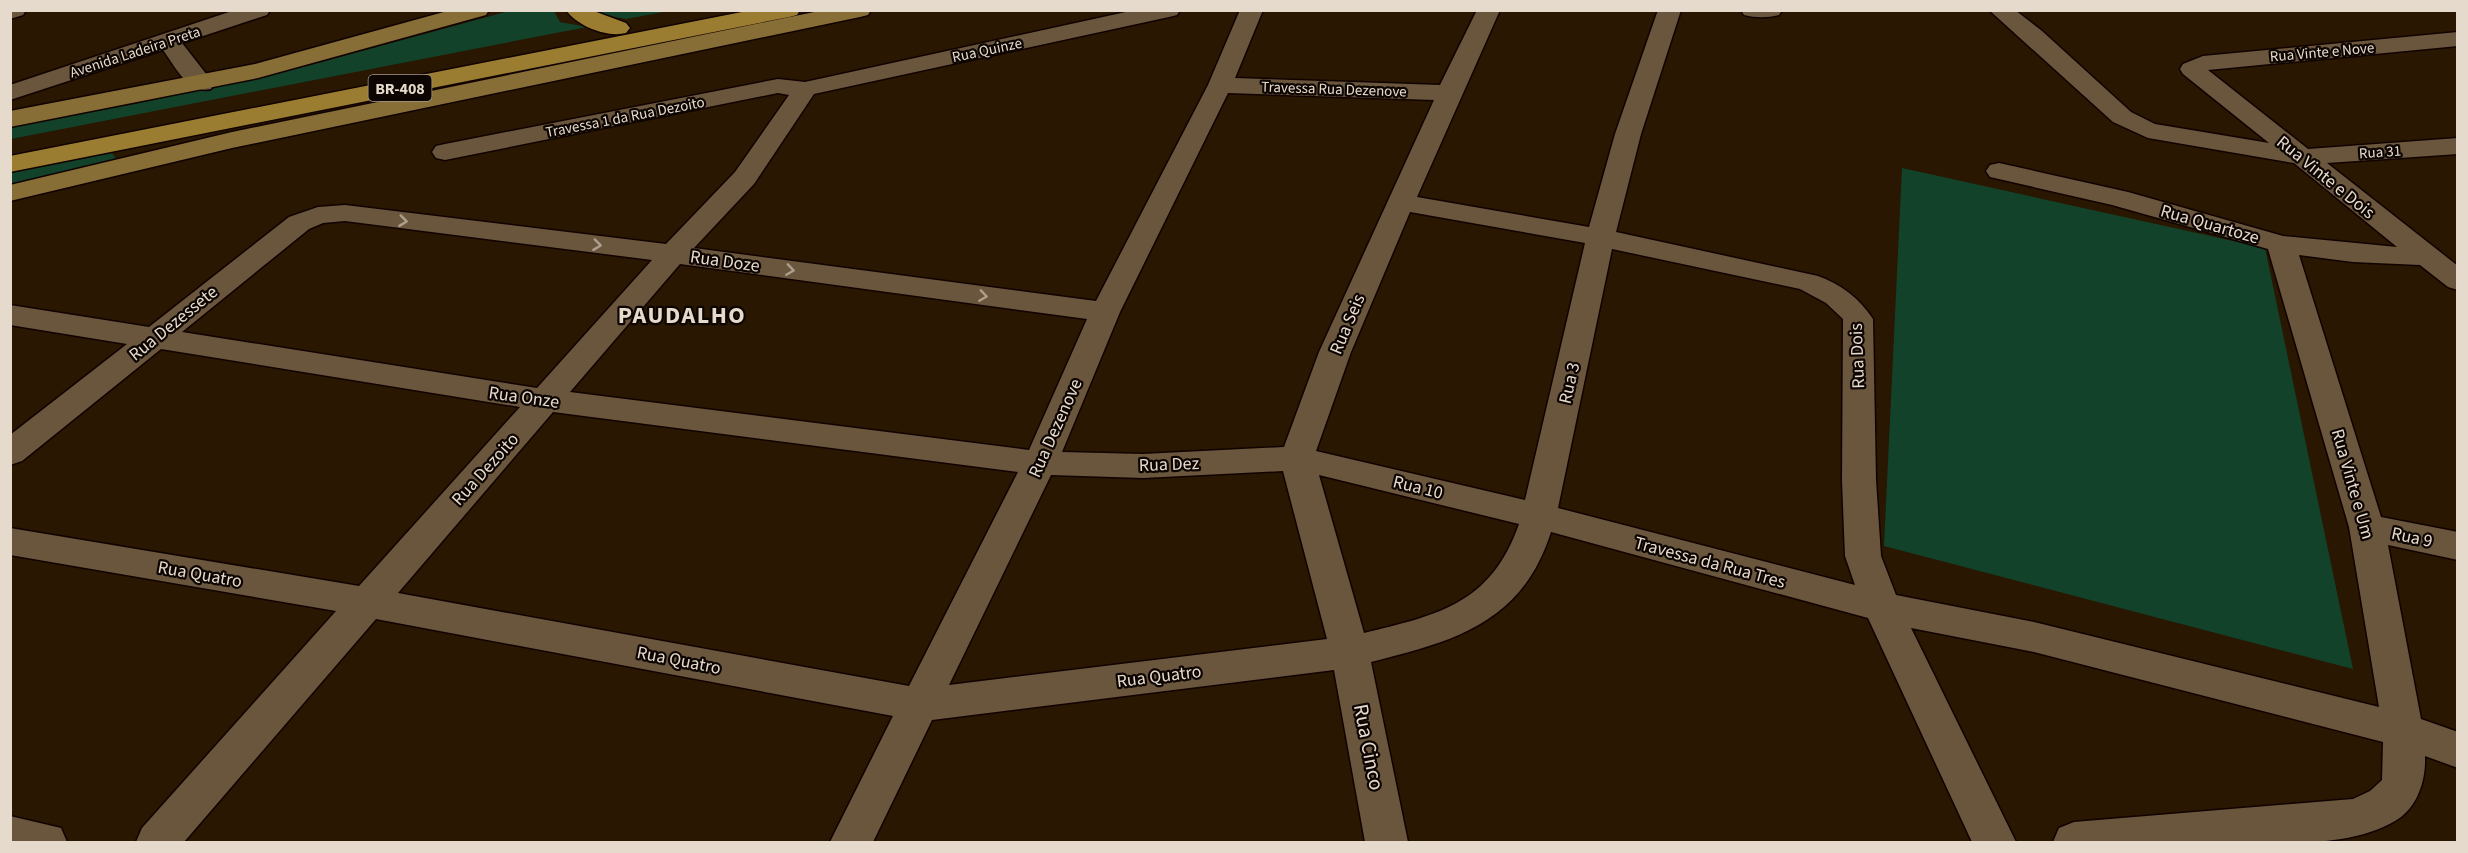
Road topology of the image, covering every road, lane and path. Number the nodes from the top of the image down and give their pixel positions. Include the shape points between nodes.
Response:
1 (15, 10) edge
2 (259, 10) edge
3 (478, 10) edge
4 (577, 10) edge
5 (715, 10) edge
6 (789, 10) edge
7 (860, 10) edge
8 (1169, 10) edge
9 (1252, 10) edge
10 (1489, 10) edge
11 (1670, 10) edge
12 (1752, 10) edge
13 (1771, 10) edge
14 (2000, 10) edge
15 (10, 12) edge
16 (1095, 18) edge
17 (618, 28) junction
18 (2457, 39) edge
19 (168, 41) junction
20 (2195, 72) joint
21 (202, 84) junction
22 (1220, 85) junction
23 (805, 89) junction
24 (10, 93) edge
25 (1449, 93) junction
26 (10, 119) edge
27 (2457, 146) edge
28 (10, 148) edge
29 (445, 152) dead end
30 (2303, 158) junction
31 (10, 164) edge
32 (2000, 171) dead end
33 (10, 193) edge
34 (1401, 202) junction
35 (345, 213) joint
36 (1602, 238) junction
37 (2282, 244) junction
38 (673, 254) junction
39 (2425, 257) junction
40 (2457, 281) edge
41 (1105, 312) junction
42 (10, 315) edge
43 (153, 339) junction
44 (546, 400) junction
45 (10, 453) edge
46 (1298, 458) junction
47 (1040, 463) junction
48 (1539, 516) junction
49 (2367, 527) junction
50 (10, 542) edge
51 (2457, 546) edge
52 (366, 602) junction
53 (1882, 607) junction
54 (1350, 652) junction
55 (921, 705) junction
56 (2403, 730) junction
57 (2457, 750) edge
58 (10, 835) edge
59 (46, 843) edge
60 (157, 843) edge
61 (851, 843) edge
62 (1387, 843) edge
63 (1994, 843) edge
64 (2074, 843) edge

1 - 15 street
2 - 19 street, Avenida Ladeira Preta
3 - 21 main road
4 - 17 highway via 587,19
5 - 17 highway, BR-408
6 - 31 highway, BR-408
7 - 33 main road via 232,140
8 - 16 street, Rua Quinze
9 - 22 street, Rua Dezenove
10 - 25 street, Rua Seis
11 - 36 street, Rua 3 via 1648,68
12 - 13 street
14 - 30 street, Rua 31 via 2138,127
16 - 23 street, Rua Quinze
17 - 28 highway, BR-408
18 - 20 street, Rua Vinte e Nove via 2204,63 2193,67
19 - 21 street
19 - 24 street, Avenida Ladeira Preta
20 - 30 street, Rua Vinte e Dois
21 - 26 main road
22 - 25 street, Travessa Rua Dezenove
22 - 41 street, Rua Dezenove
23 - 29 street, Travessa 1 da Rua Dezoito via 778,86
23 - 38 street, Rua Dezoito via 745,178
25 - 34 street, Rua Seis
27 - 30 street, Rua 31
30 - 39 street, Rua Vinte e Dois
32 - 37 street, Rua Quartoze via 2118,198
34 - 36 street, Rua Dois
34 - 46 street, Rua Seis via 1335,352
35 -> 38 street, Rua Doze
35 - 43 street, Rua Dezessete via 318,215 299,223
36 - 48 street, Rua 3
36 - 53 street, Rua Dois via 1808,282 1853,310 1858,320 1863,556
37 - 39 street, Rua Quartoze
37 - 49 street, Rua Vinte e Um
38 -> 41 street, Rua Doze
38 - 44 street, Rua Dezoito
39 - 40 street, Rua Vinte e Dois
41 - 47 street, Rua Dezenove
42 - 43 street, Rua Onze
43 - 44 street, Rua Onze
43 - 45 street, Rua Dezessete
44 - 47 street, Rua Onze
44 - 52 street, Rua Dezoito
46 - 47 street, Rua Dez via 1143,466
46 - 48 street, Rua 10
46 - 54 street
47 - 55 street, Rua Dezenove
48 - 53 street, Travessa da Rua Tres
48 - 54 street, Rua 3 via 1525,558 1488,601 1431,632
49 - 51 street, Rua 9
49 - 56 street, Rua Vinte e Um
50 - 52 street, Rua Quatro
52 - 55 street, Rua Quatro
52 - 60 street, Rua Dezoito
53 - 56 street, Travessa da Rua Tres via 2034,637
53 - 63 street, Rua Dois
54 - 55 street, Rua Quatro
54 - 62 street, Rua Cinco
55 - 61 street, Rua Dezenove
56 - 57 street
56 - 64 street via 2405,763 2401,786 2390,802 2373,812 2314,823
58 - 59 street

